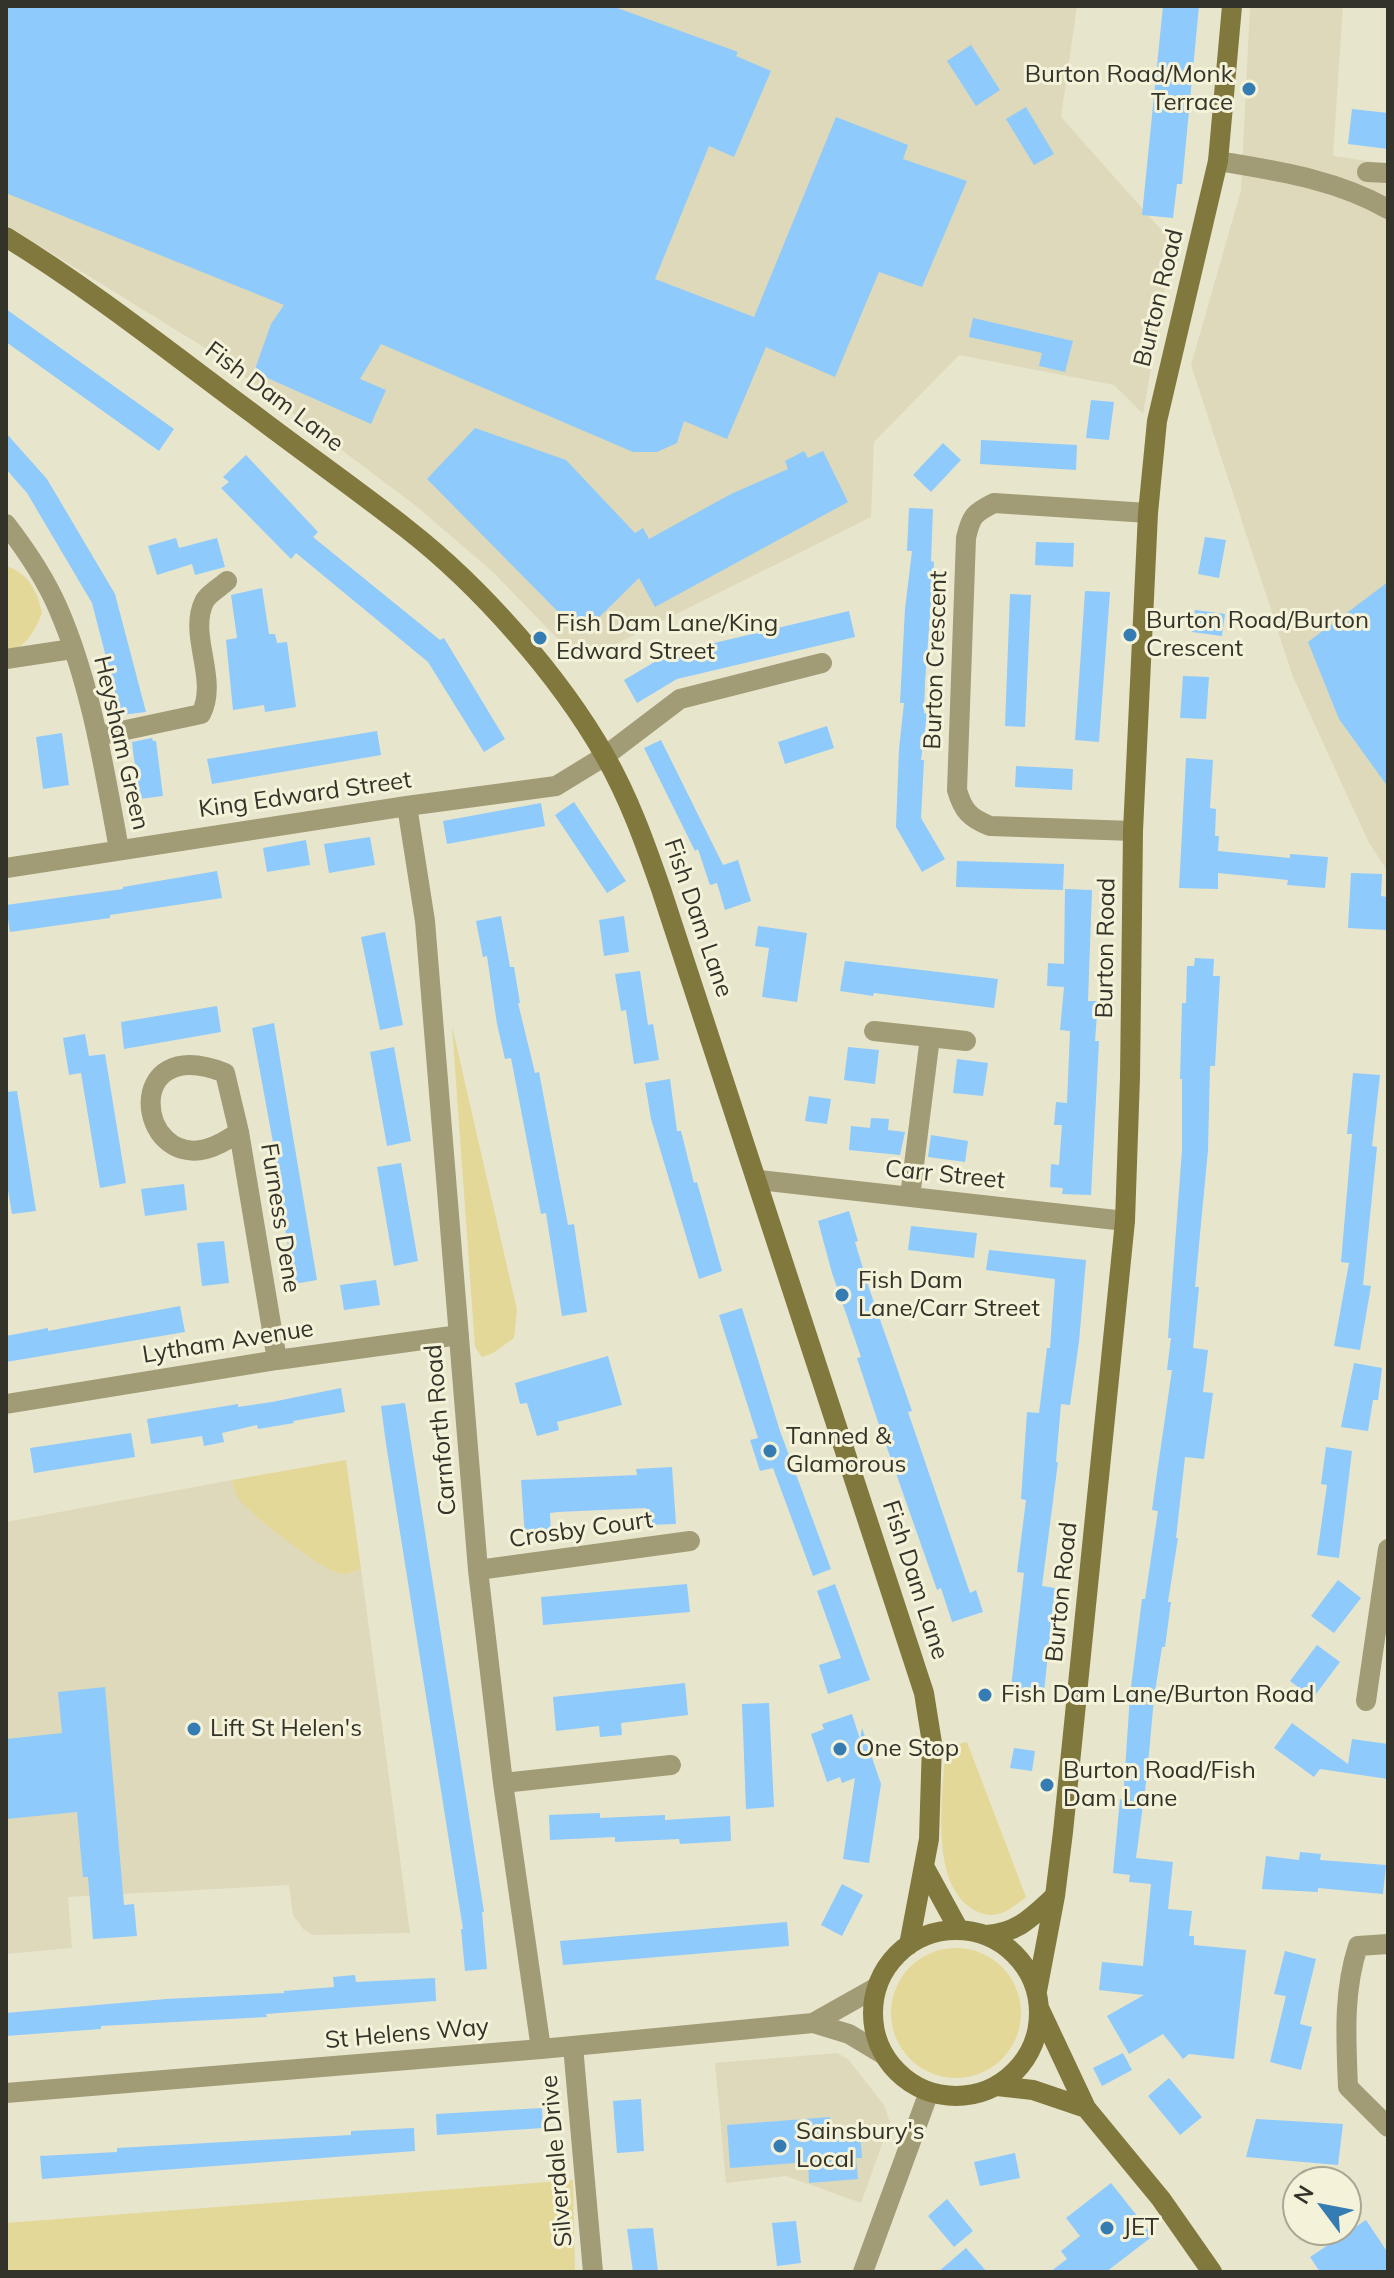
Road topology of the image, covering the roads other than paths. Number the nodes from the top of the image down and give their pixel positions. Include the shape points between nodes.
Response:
1 (1232, 6) edge
2 (1218, 161) junction
3 (1367, 172) dead end
4 (1388, 173) edge
5 (1388, 209) edge
6 (6, 237) edge
7 (1148, 513) junction
8 (6, 524) edge
9 (16, 553) edge
10 (227, 581) dead end
11 (72, 649) junction
12 (6, 659) edge
13 (822, 663) dead end
14 (98, 736) junction
15 (605, 756) junction
16 (407, 806) junction
17 (1133, 831) junction
18 (119, 849) junction
19 (6, 868) edge
20 (874, 1031) dead end
21 (930, 1037) junction
22 (966, 1041) dead end
23 (239, 1132) junction
24 (759, 1180) junction
25 (910, 1197) junction
26 (1125, 1221) junction
27 (459, 1335) junction
28 (277, 1360) junction
29 (6, 1404) edge
30 (690, 1541) dead end
31 (1388, 1549) edge
32 (478, 1570) junction
33 (1366, 1701) dead end
34 (671, 1765) dead end
35 (503, 1783) junction
36 (925, 1868) junction
37 (1055, 1896) junction
38 (959, 1930) junction
39 (986, 1935) junction
40 (1388, 1944) edge
41 (909, 1945) junction
42 (877, 1987) junction
43 (1038, 2001) junction
44 (813, 2023) junction
45 (573, 2046) junction
46 (541, 2049) junction
47 (884, 2055) junction
48 (997, 2086) junction
49 (929, 2092) junction
50 (6, 2093) edge
51 (1086, 2108) junction
52 (1388, 2127) edge
53 (593, 2272) edge
54 (863, 2272) edge
55 (1212, 2272) edge

1 - 2 street, Burton Road
2 - 5 street via 1321,181
2 - 7 street, Burton Road via 1157,421
3 - 4 street
6 - 15 street, Fish Dam Lane via 409,530 497,614 550,674
7 - 17 street, Burton Road
7 - 17 street, Burton Crescent via 994,503 976,511 966,538 957,790 962,809 990,826
8 - 9 street, Heysham Green
9 - 11 street, Heysham Green via 58,607
10 - 14 street via 204,601 199,625 209,699 201,714
11 - 12 street, Heysham Green
11 - 14 street, Heysham Green
13 - 15 street, King Edward Street via 680,699
14 - 18 street, Heysham Green
15 - 16 street, King Edward Street via 556,786
15 - 24 street, Fish Dam Lane via 636,817
16 - 18 street, King Edward Street
16 - 27 street, Carnforth Road via 425,921
17 - 26 street, Burton Road
18 - 19 street, King Edward Street
20 - 21 street
21 - 22 street
21 - 25 street
23 - 23 street, Furness Dene via 225,1073 204,1064 182,1064 163,1074 151,1092 151,1113 161,1136 180,1148 202,1150
23 - 28 street, Furness Dene
24 - 25 street, Carr Street
24 - 36 street, Fish Dam Lane via 924,1693 932,1743
25 - 26 street, Carr Street
26 - 37 street, Burton Road
27 - 28 street, Lytham Avenue
27 - 32 street, Carnforth Road
28 - 29 street, Lytham Avenue
30 - 32 street, Crosby Court
31 - 33 street
32 - 35 street, Carnforth Road
34 - 35 street
35 - 46 street, Carnforth Road
36 - 38 street
36 - 41 street, Fish Dam Lane
37 - 39 street via 1017,1928
37 - 43 street, Burton Road
38 - 39 street
38 - 41 street via 933,1933
39 - 43 street via 1018,1957
40 - 52 street via 1358,1946 1345,2020 1348,2087
41 - 42 street via 890,1963
42 - 44 street, St Helens Way
42 - 47 street via 873,2022
43 - 48 street via 1037,2033 1029,2054
43 - 51 street
44 - 45 street, St Helens Way
44 - 47 street, St Helens Way via 849,2034
45 - 46 street, St Helens Way
45 - 53 street, Silverdale Drive
46 - 50 street, St Helens Way
47 - 49 street via 903,2077
48 - 49 street via 966,2096
48 - 51 street via 1033,2090
49 - 54 street
51 - 55 street via 1161,2199

